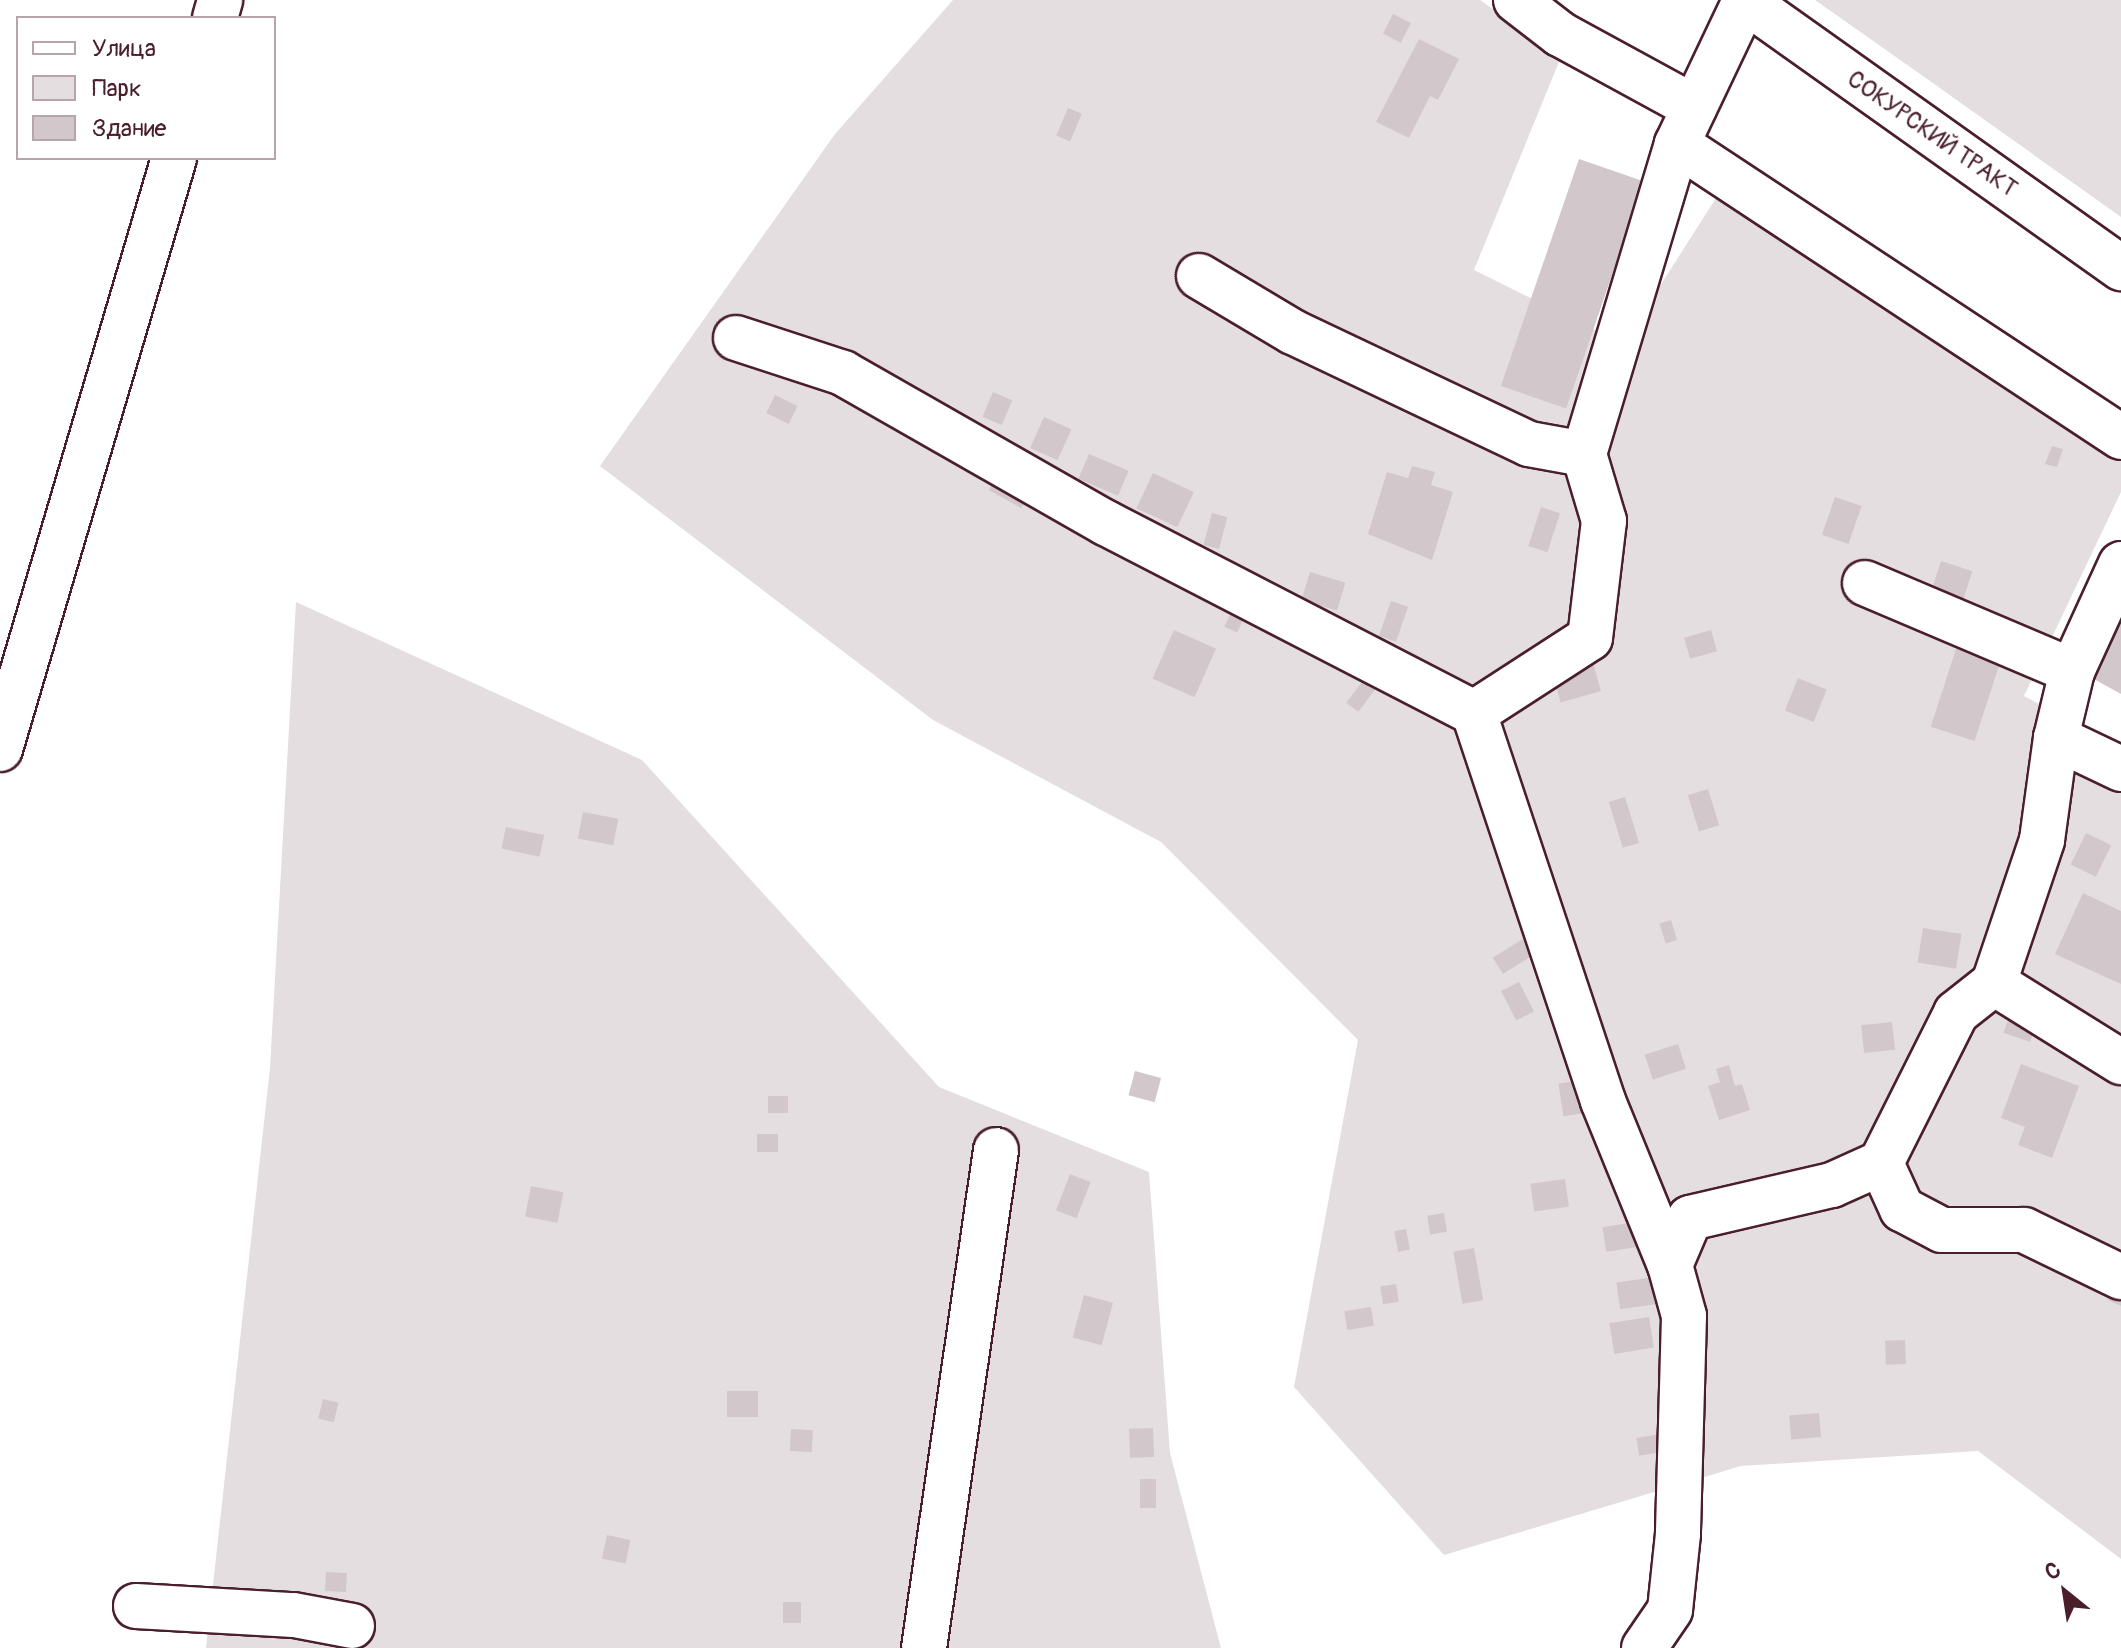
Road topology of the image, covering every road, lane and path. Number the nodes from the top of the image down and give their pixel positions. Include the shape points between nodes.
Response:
1 (1516, 0) edge
2 (1744, 0) edge
3 (1686, 126) junction
4 (173, 160) edge
5 (2121, 268) edge
6 (1199, 276) dead end
7 (736, 338) dead end
8 (2121, 437) edge
9 (1584, 454) junction
10 (2121, 564) edge
11 (1865, 583) dead end
12 (2072, 671) junction
13 (1474, 713) junction
14 (2056, 738) junction
15 (0, 749) edge
16 (2121, 769) edge
17 (1994, 983) junction
18 (2121, 1062) edge
19 (996, 1150) dead end
20 (1881, 1163) junction
21 (1670, 1265) junction
22 (2121, 1277) edge
23 (136, 1606) dead end
24 (352, 1626) dead end
25 (924, 1648) edge
26 (1644, 1648) edge

1 - 3 street
2 - 3 street
2 - 5 street, СОКУРСКИЙ ТРАКТ
3 - 8 street
3 - 9 street
4 - 15 street
6 - 9 street via 1293,332 1529,444
7 - 13 street via 843,373 1106,523
9 - 13 street via 1604,521 1590,638
10 - 12 street
11 - 12 street
12 - 14 street
13 - 21 street via 1603,1101
14 - 16 street
14 - 17 street via 2042,840
17 - 18 street
17 - 20 street via 1956,1013
19 - 25 street
20 - 21 street via 1832,1185 1690,1218
20 - 22 street via 1902,1209 1942,1230 2024,1230
21 - 26 street via 1684,1316 1678,1534 1670,1610
23 - 24 street via 294,1615

